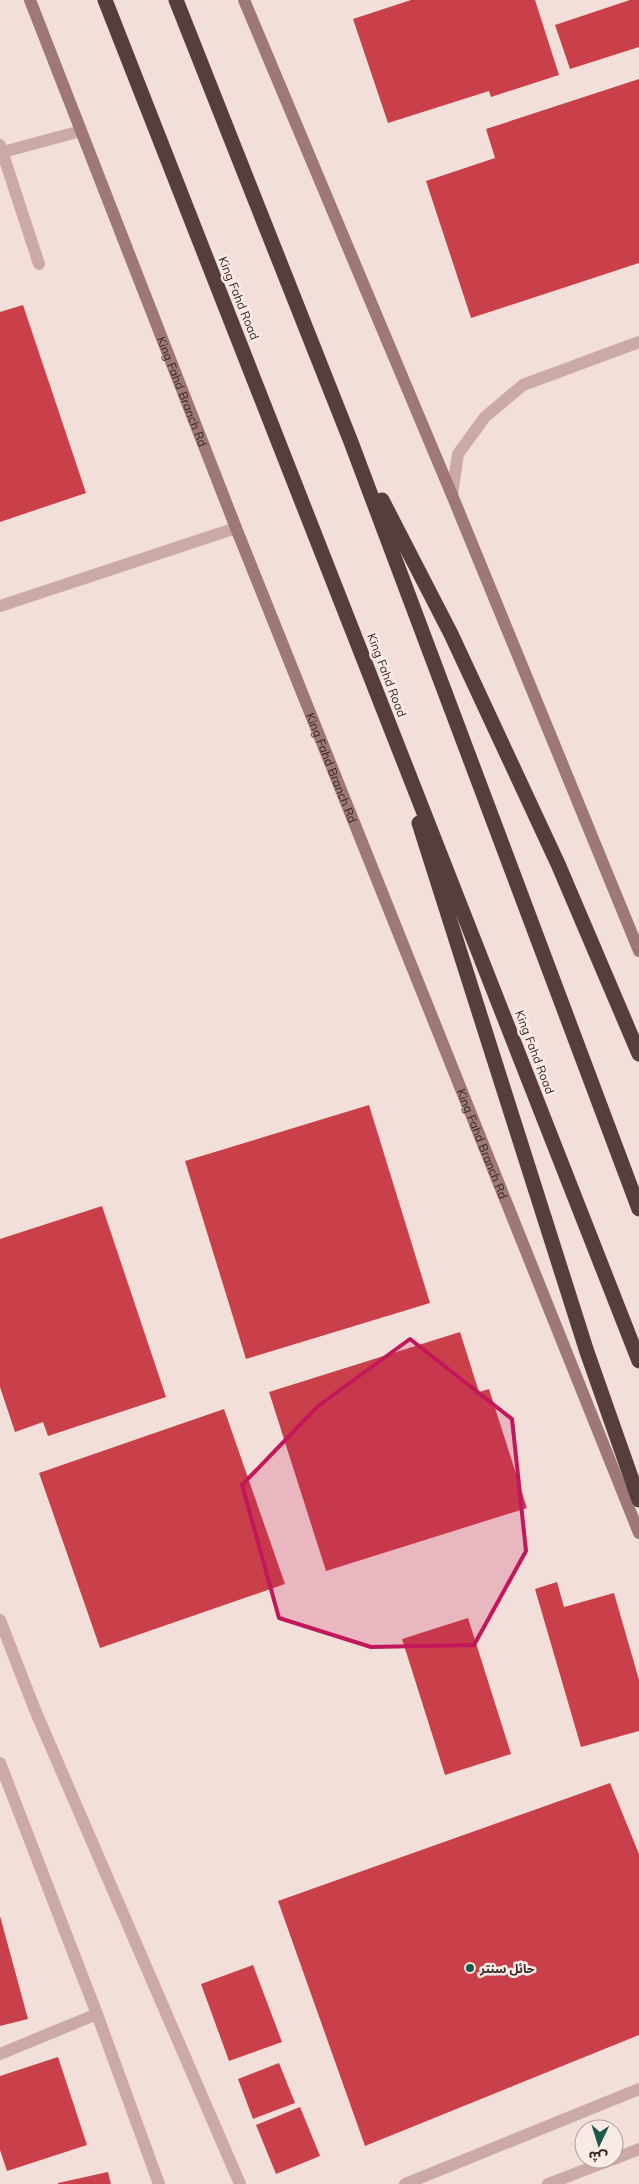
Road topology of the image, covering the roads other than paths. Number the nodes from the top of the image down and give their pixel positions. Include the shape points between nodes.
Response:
1 (30, 0) edge
2 (105, 0) edge
3 (176, 0) edge
4 (244, 0) edge
5 (81, 131) junction
6 (1, 148) edge
7 (39, 264) dead end
8 (639, 342) edge
9 (351, 442) junction
10 (452, 495) junction
11 (236, 528) junction
12 (0, 606) edge
13 (377, 688) junction
14 (639, 951) edge
15 (639, 1054) edge
16 (639, 1209) edge
17 (637, 1355) edge
18 (639, 1500) edge
19 (639, 1533) edge
20 (0, 1620) edge
21 (0, 1763) edge
22 (97, 2014) junction
23 (0, 2054) edge
24 (639, 2089) edge
25 (639, 2149) edge
26 (624, 2155) edge
27 (587, 2169) edge
28 (159, 2184) edge
29 (240, 2184) edge
30 (405, 2184) edge
31 (548, 2184) edge

1 - 5 main road, King Fahd Branch Rd
2 - 13 highway, King Fahd Road
3 - 9 highway
4 - 10 main road
5 - 6 street
5 - 11 main road, King Fahd Branch Rd
6 - 7 street
8 - 10 street via 523,385 485,417 458,454
9 - 15 highway via 456,642 558,864
9 - 16 highway
10 - 14 main road
11 - 12 street
11 - 19 main road, King Fahd Branch Rd
13 - 17 highway, King Fahd Road
13 - 18 highway via 587,1352
20 - 29 street via 35,1710
21 - 22 street
22 - 23 street
22 - 28 street
24 - 30 street
25 - 26 street
27 - 31 street

